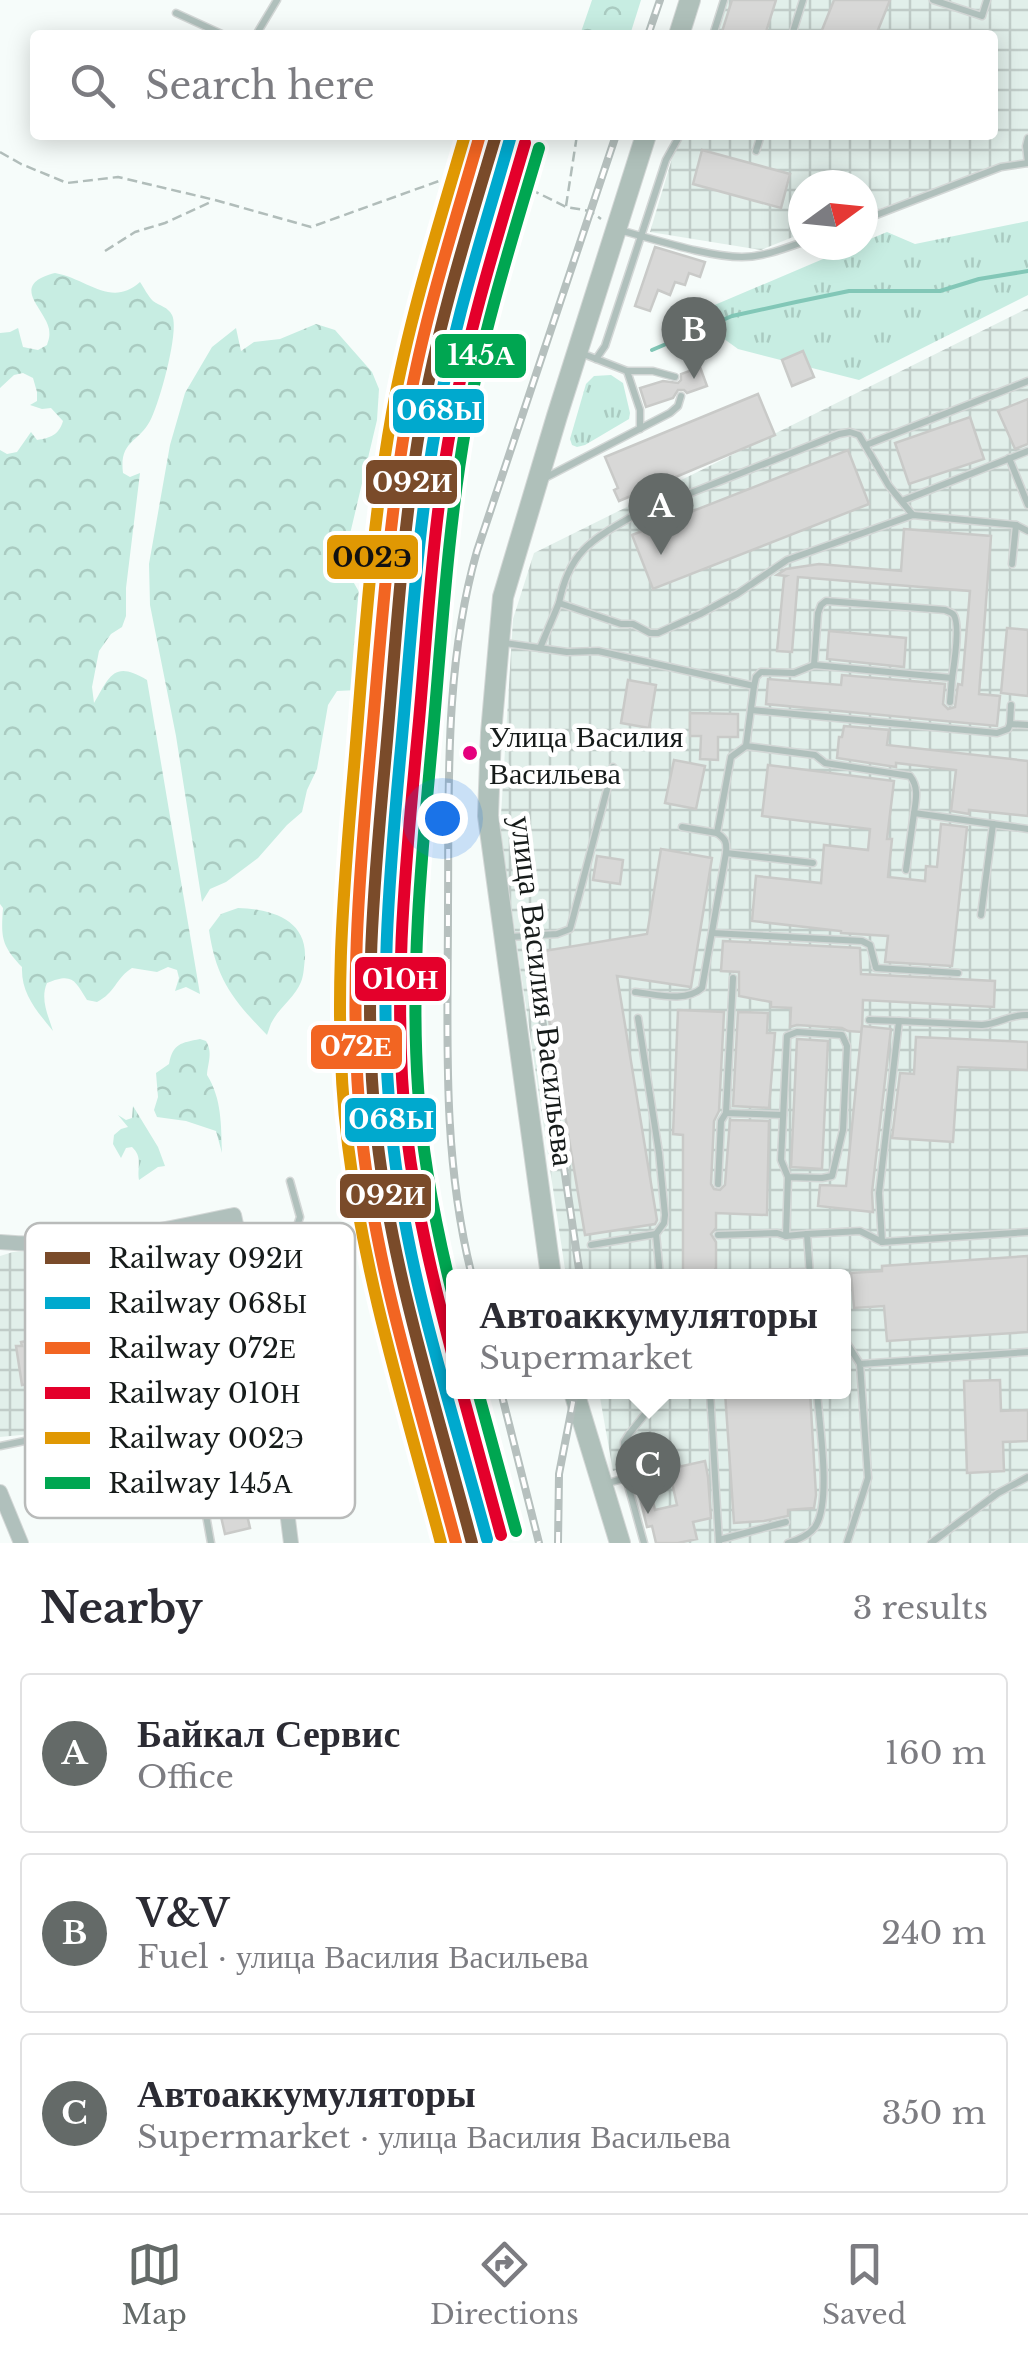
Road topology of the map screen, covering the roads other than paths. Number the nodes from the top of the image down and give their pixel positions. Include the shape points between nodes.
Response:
1 (277, 0) edge
2 (690, 0) edge
3 (724, 0) edge
4 (803, 0) edge
5 (933, 0) edge
6 (987, 0) edge
7 (176, 12) dead end
8 (214, 30) edge
9 (259, 30) edge
10 (680, 30) edge
11 (715, 30) edge
12 (794, 30) edge
13 (1028, 138) edge
14 (644, 140) edge
15 (677, 140) edge
16 (759, 140) edge
17 (756, 151) dead end
18 (1028, 163) edge
19 (878, 214) edge
20 (616, 230) junction
21 (641, 236) junction
22 (788, 247) edge
23 (587, 356) junction
24 (627, 371) junction
25 (675, 376) dead end
26 (1028, 380) edge
27 (681, 396) dead end
28 (640, 429) junction
29 (866, 445) junction
30 (1028, 451) edge
31 (1010, 458) junction
32 (537, 482) junction
33 (902, 501) junction
34 (1028, 505) edge
35 (913, 514) junction
36 (1016, 525) junction
37 (1028, 531) edge
38 (1012, 564) dead end
39 (558, 603) junction
40 (498, 642) junction
41 (540, 648) junction
42 (814, 664) junction
43 (952, 678) junction
44 (754, 686) junction
45 (950, 702) dead end
46 (1011, 705) dead end
47 (751, 710) junction
48 (1010, 724) junction
49 (1028, 726) edge
50 (746, 746) junction
51 (614, 767) dead end
52 (914, 813) junction
53 (993, 824) junction
54 (682, 827) dead end
55 (1028, 829) edge
56 (717, 833) junction
57 (726, 853) junction
58 (814, 863) dead end
59 (906, 870) dead end
60 (981, 915) dead end
61 (712, 933) junction
62 (504, 938) junction
63 (958, 973) dead end
64 (733, 978) dead end
65 (634, 992) dead end
66 (1028, 1015) edge
67 (638, 1018) dead end
68 (869, 1020) dead end
69 (898, 1022) junction
70 (726, 1113) junction
71 (783, 1115) junction
72 (788, 1177) junction
73 (290, 1181) dead end
74 (718, 1184) dead end
75 (193, 1223) edge
76 (236, 1223) edge
77 (298, 1223) edge
78 (1028, 1232) edge
79 (656, 1234) junction
80 (808, 1234) junction
81 (718, 1235) dead end
82 (786, 1236) junction
83 (0, 1242) edge
84 (882, 1242) junction
85 (25, 1243) edge
86 (591, 1245) dead end
87 (551, 1269) edge
88 (659, 1269) edge
89 (810, 1269) edge
90 (851, 1350) edge
91 (1028, 1352) edge
92 (860, 1364) junction
93 (576, 1399) edge
94 (658, 1399) edge
95 (710, 1399) edge
96 (817, 1399) edge
97 (25, 1441) edge
98 (0, 1446) edge
99 (1028, 1476) edge
100 (626, 1478) junction
101 (602, 1485) junction
102 (0, 1492) edge
103 (207, 1518) edge
104 (287, 1518) edge
105 (786, 1522) dead end
106 (719, 1541) edge
107 (21, 1543) edge
108 (211, 1543) edge
109 (290, 1543) edge
110 (620, 1543) edge
111 (644, 1543) edge
112 (788, 1543) edge
113 (847, 1543) edge
114 (932, 1543) edge

1 - 9 lane
2 - 10 main road
3 - 11 lane
4 - 12 lane
5 - 6 lane via 982,16
7 - 8 lane
13 - 18 lane
14 - 20 main road, улица Василия Васильева
15 - 21 lane
16 - 17 lane
18 - 19 lane
20 - 21 lane
20 - 23 main road, улица Василия Васильева
21 - 22 lane via 743,257
21 - 23 lane via 604,346
23 - 24 lane
23 - 32 main road, улица Василия Васильева
24 - 25 lane
24 - 28 lane
26 - 29 lane
27 - 28 lane via 670,413
28 - 32 lane
29 - 33 lane
29 - 39 lane via 860,435 839,434 633,516 580,553
30 - 31 lane
31 - 33 lane
31 - 34 lane
32 - 40 main road, улица Василия Васильева
33 - 35 lane
35 - 36 lane
35 - 39 lane via 788,560 658,633
36 - 37 lane
36 - 38 lane
39 - 41 lane
40 - 41 lane
40 - 62 main road, улица Василия Васильева via 488,816
41 - 44 lane via 598,652
42 - 43 lane
42 - 43 lane via 820,605 833,600 951,612 957,626
42 - 44 lane via 761,672
43 - 45 lane
44 - 47 lane
46 - 48 lane
47 - 48 lane via 997,733
47 - 50 lane
48 - 49 lane
50 - 52 lane via 910,776 917,792
50 - 56 lane via 731,757
51 - 62 lane via 570,929
52 - 53 lane
52 - 59 lane
53 - 55 lane
53 - 60 lane
54 - 56 lane
56 - 57 lane
57 - 58 lane
57 - 61 lane
61 - 63 lane via 862,941 870,945 876,968
61 - 65 lane via 697,993
62 - 87 main road, улица Василия Васильева
64 - 70 lane
66 - 69 lane via 982,1025
67 - 79 lane via 665,1215
68 - 69 lane
69 - 84 lane via 879,1194
70 - 71 lane
70 - 74 lane
71 - 72 lane via 781,1160
71 - 72 lane via 787,1036 842,1035 843,1130 832,1176
72 - 82 lane
73 - 77 lane
75 - 76 street via 234,1215
78 - 84 lane
79 - 86 lane
79 - 88 lane
80 - 82 lane
80 - 84 lane via 860,1231
80 - 89 lane
81 - 82 lane
83 - 85 street
90 - 92 lane
91 - 92 lane
92 - 113 lane via 868,1478
93 - 101 main road
94 - 100 lane via 624,1442
95 - 106 lane
96 - 112 lane via 824,1498 813,1530
97 - 98 lane
99 - 114 lane
100 - 101 lane
100 - 111 lane
101 - 110 main road
102 - 107 street
103 - 108 lane
104 - 109 street
105 - 106 lane

